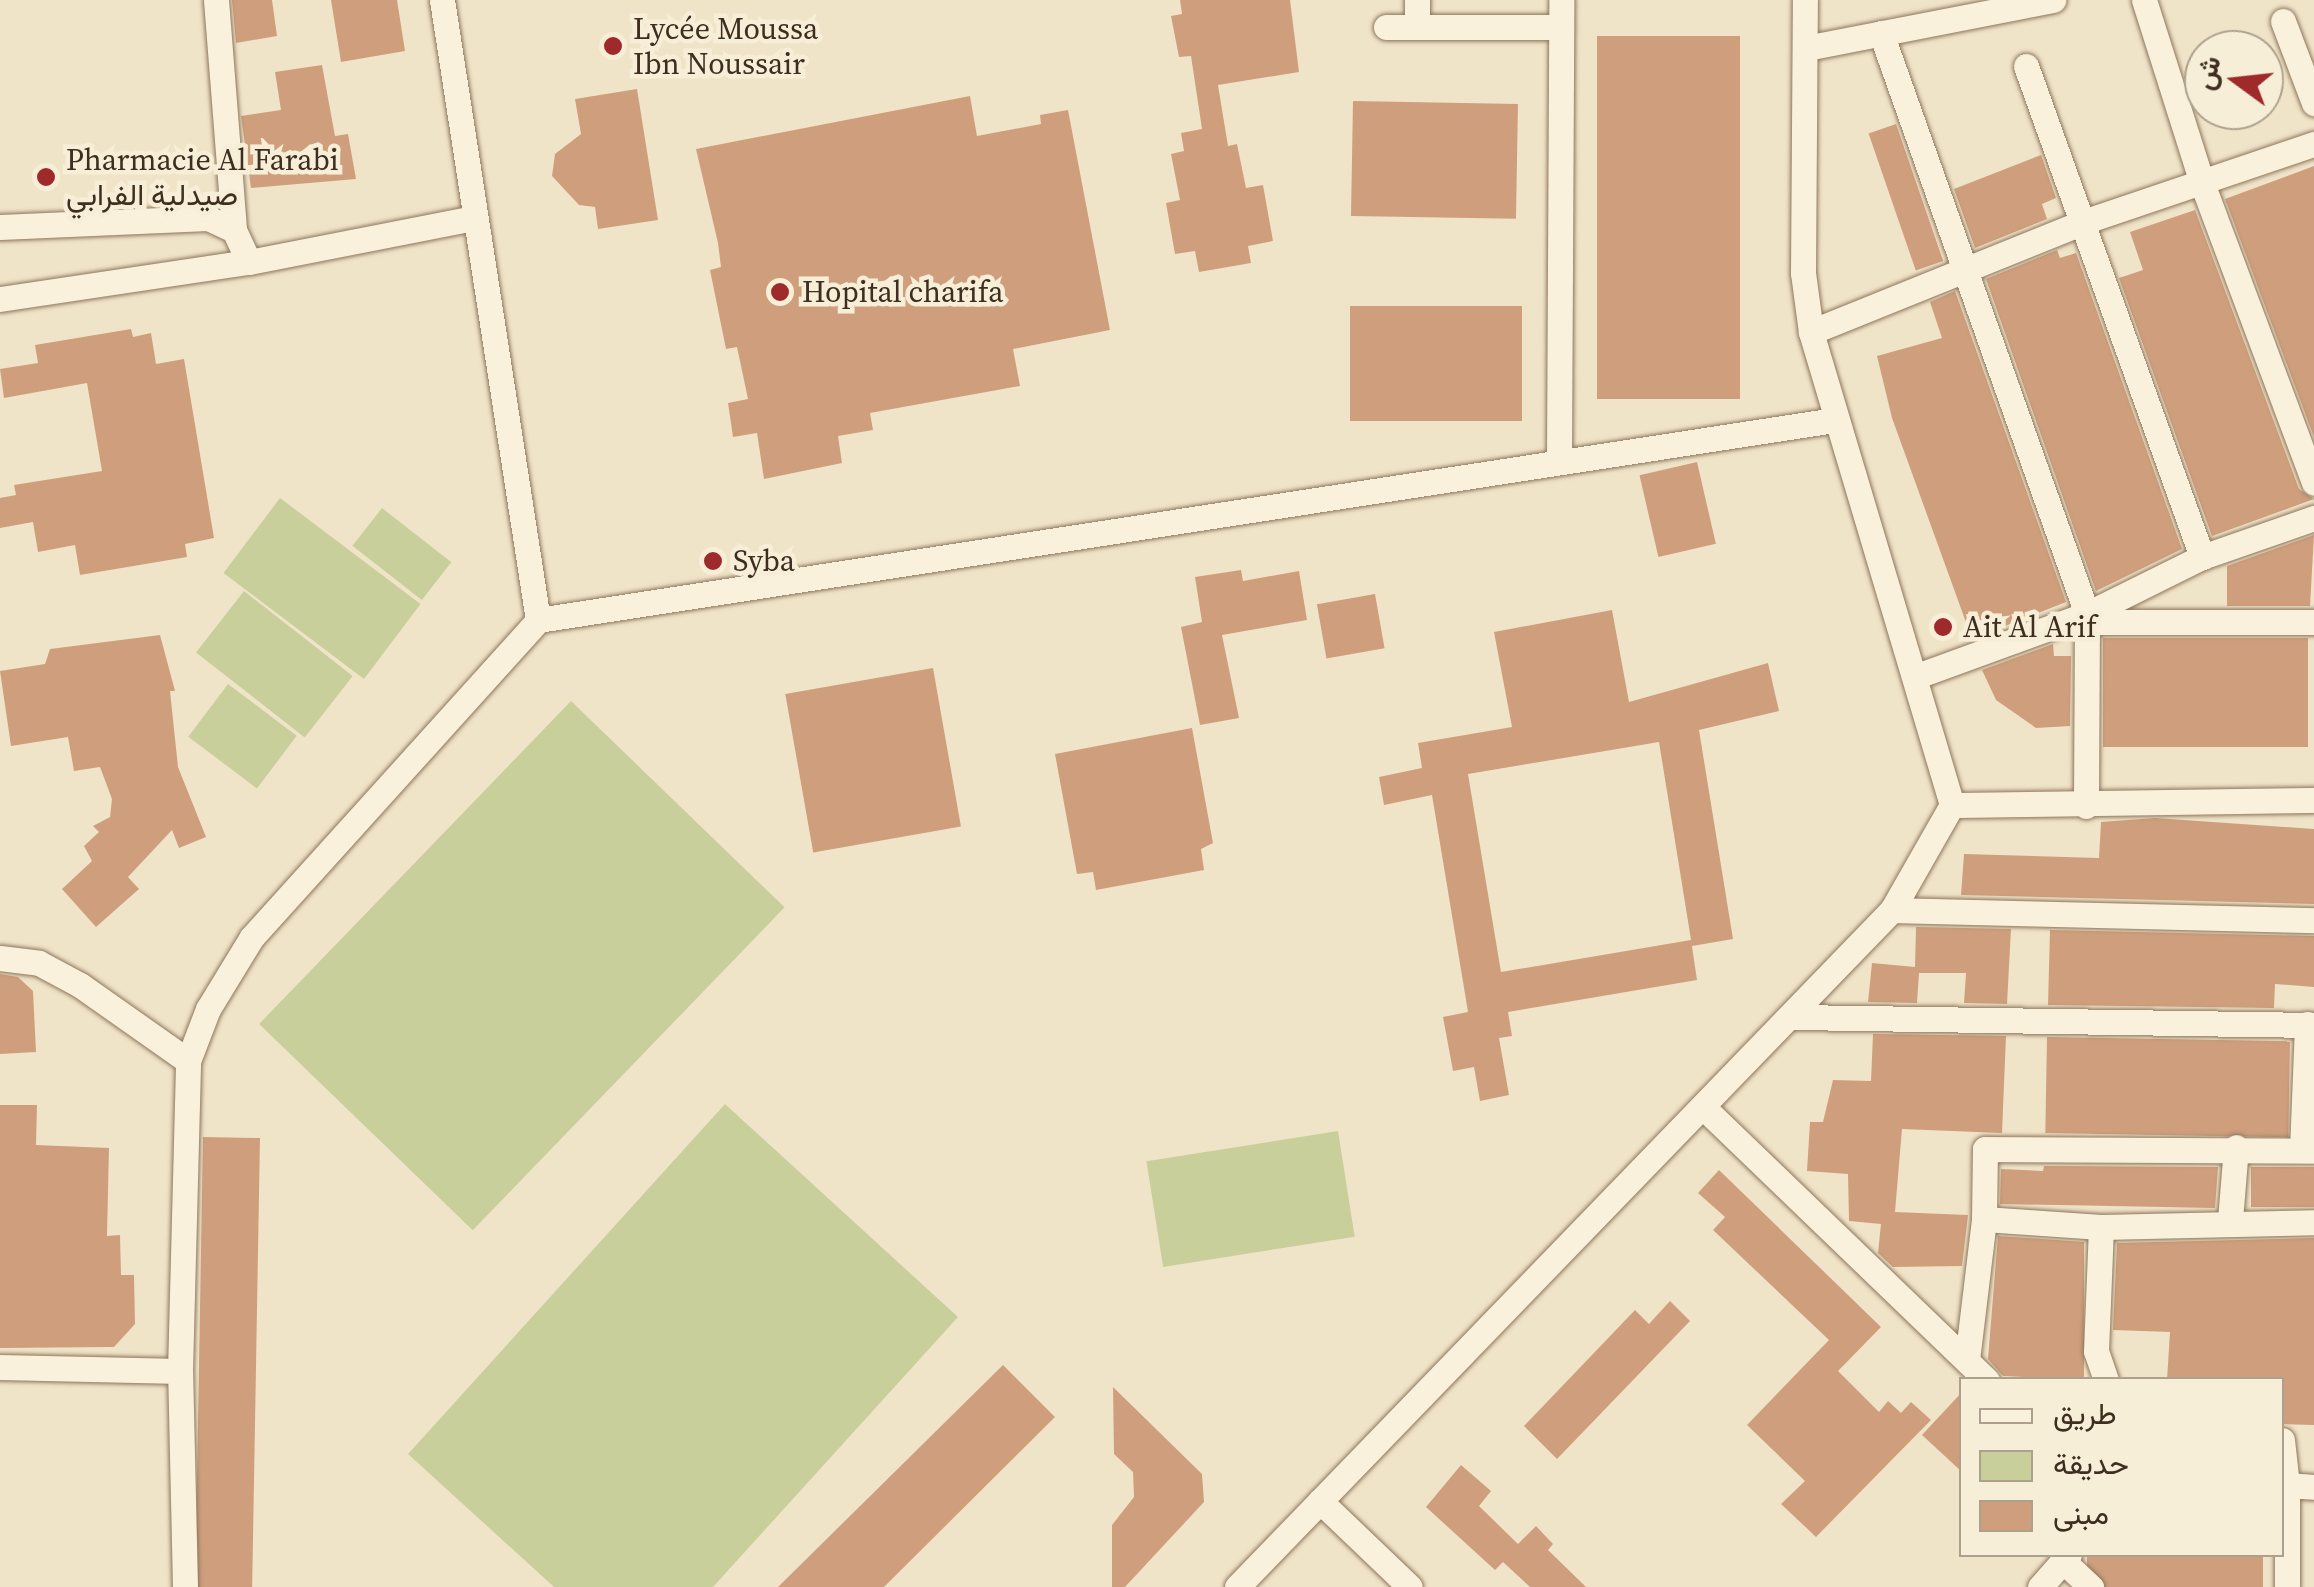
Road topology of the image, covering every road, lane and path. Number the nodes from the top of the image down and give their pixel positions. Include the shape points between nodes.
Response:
1 (216, 0) edge
2 (442, 0) edge
3 (1416, 0) edge
4 (1561, 0) edge
5 (1805, 0) edge
6 (2053, 0) edge
7 (2144, 0) edge
8 (2283, 21) dead end
9 (1386, 27) dead end
10 (1417, 27) junction
11 (1561, 27) junction
12 (1881, 34) junction
13 (1806, 48) junction
14 (2026, 66) dead end
15 (2314, 103) edge
16 (2314, 144) edge
17 (2202, 183) junction
18 (474, 218) junction
19 (2086, 222) junction
20 (0, 227) edge
21 (234, 230) junction
22 (249, 262) junction
23 (1966, 272) junction
24 (0, 299) edge
25 (1810, 332) junction
26 (1834, 420) junction
27 (1559, 458) junction
28 (2314, 483) edge
29 (2314, 518) edge
30 (2202, 558) junction
31 (2087, 618) junction
32 (538, 620) junction
33 (2314, 622) edge
34 (1918, 676) junction
35 (2314, 800) edge
36 (1952, 805) junction
37 (2086, 806) junction
38 (1892, 910) junction
39 (2314, 920) edge
40 (0, 958) edge
41 (1794, 1016) junction
42 (2310, 1025) edge
43 (188, 1061) junction
44 (1704, 1108) junction
45 (2236, 1146) junction
46 (2308, 1150) edge
47 (1984, 1219) junction
48 (2230, 1220) junction
49 (2314, 1222) edge
50 (2101, 1227) junction
51 (1968, 1360) junction
52 (0, 1366) edge
53 (180, 1371) junction
54 (1984, 1377) edge
55 (2105, 1377) edge
56 (2284, 1458) edge
57 (2287, 1485) junction
58 (2314, 1487) edge
59 (1320, 1501) junction
60 (2065, 1558) edge
61 (185, 1587) edge
62 (1237, 1587) edge
63 (1410, 1587) edge
64 (2040, 1587) edge
65 (2091, 1587) edge
66 (2288, 1587) edge

1 - 21 street
2 - 18 street
3 - 10 street
4 - 11 street
5 - 13 street
6 - 12 street
7 - 17 street
8 - 15 street
9 - 10 street
10 - 11 street
11 - 27 street
12 - 13 street
12 - 23 street
13 - 25 street via 1803,272
14 - 19 street
16 - 17 street
17 - 19 street
17 - 28 street
18 - 22 street
18 - 32 street
19 - 23 street
19 - 30 street
20 - 21 street via 208,218
21 - 22 street
22 - 24 street
23 - 25 street
23 - 31 street
25 - 26 street
26 - 27 street
26 - 34 street
27 - 32 street
29 - 30 street
30 - 31 street
31 - 33 street
31 - 34 street
31 - 37 street
32 - 43 street via 252,938 208,1009
34 - 36 street
35 - 37 street
36 - 37 street
36 - 38 street
38 - 39 street
38 - 41 street
40 - 43 street via 39,963 80,985
41 - 42 street
41 - 44 street
42 - 46 street
43 - 53 street
44 - 51 street
44 - 59 street
45 - 46 street
45 - 47 street via 1991,1147 1982,1154
45 - 48 street
47 - 50 street
47 - 51 street
48 - 49 street
48 - 50 street
50 - 55 street via 2096,1351
51 - 54 street
52 - 53 street
53 - 61 street
56 - 57 street
57 - 58 street
57 - 66 street
59 - 62 street
59 - 63 street
60 - 64 street
60 - 65 street

